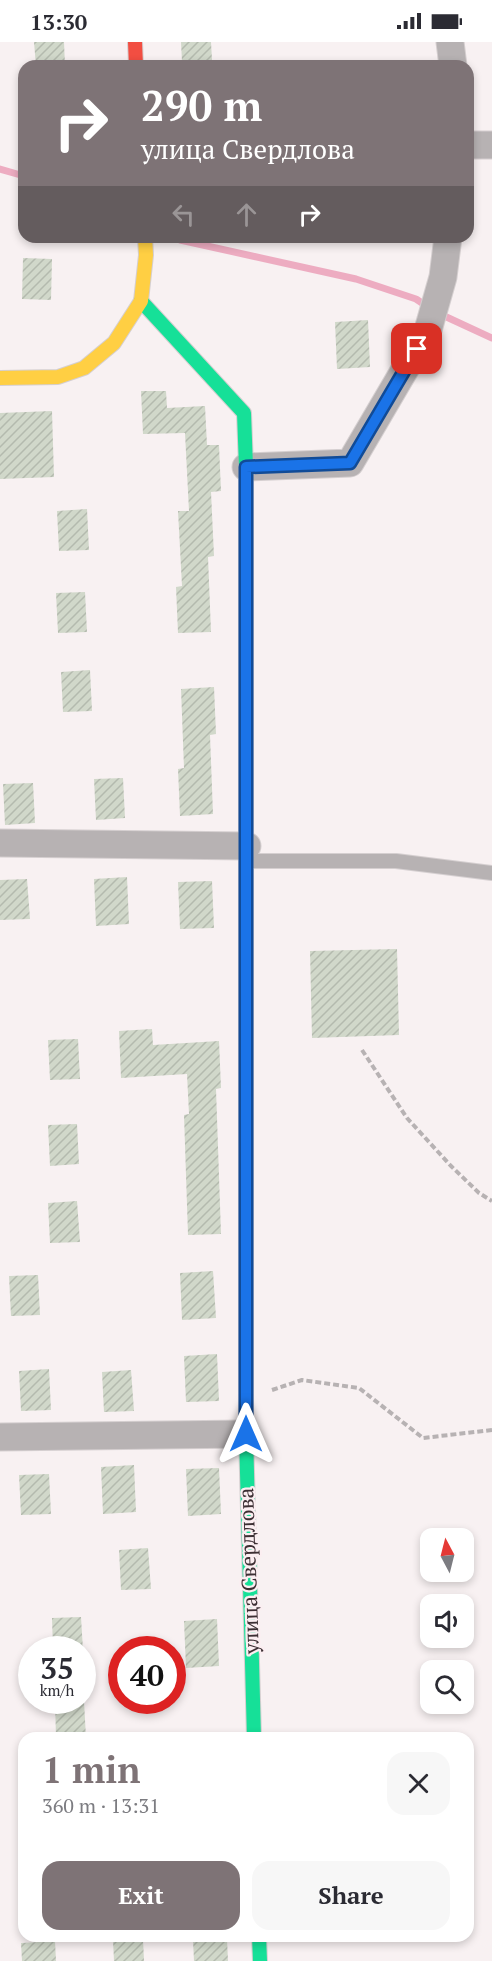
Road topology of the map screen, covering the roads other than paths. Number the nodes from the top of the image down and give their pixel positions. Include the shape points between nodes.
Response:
1 (135, 42) edge
2 (450, 42) edge
3 (136, 60) edge
4 (452, 60) edge
5 (474, 145) edge
6 (492, 145) edge
7 (145, 243) edge
8 (447, 243) edge
9 (141, 301) junction
10 (0, 378) edge
11 (246, 467) junction
12 (0, 843) edge
13 (247, 853) junction
14 (492, 873) edge
15 (246, 1434) junction
16 (0, 1437) edge
17 (254, 1732) edge
18 (259, 1942) edge
19 (260, 1961) edge

1 - 3 street
2 - 4 street
5 - 6 street
7 - 9 street
8 - 11 street via 428,330 350,463
9 - 10 street via 114,343 84,368 58,377
9 - 11 street, улица Свердлова via 244,413
11 - 13 street, улица Свердлова
12 - 13 street
13 - 14 lane via 396,861
13 - 15 street, улица Свердлова
15 - 16 street
15 - 17 street, улица Свердлова
18 - 19 street

